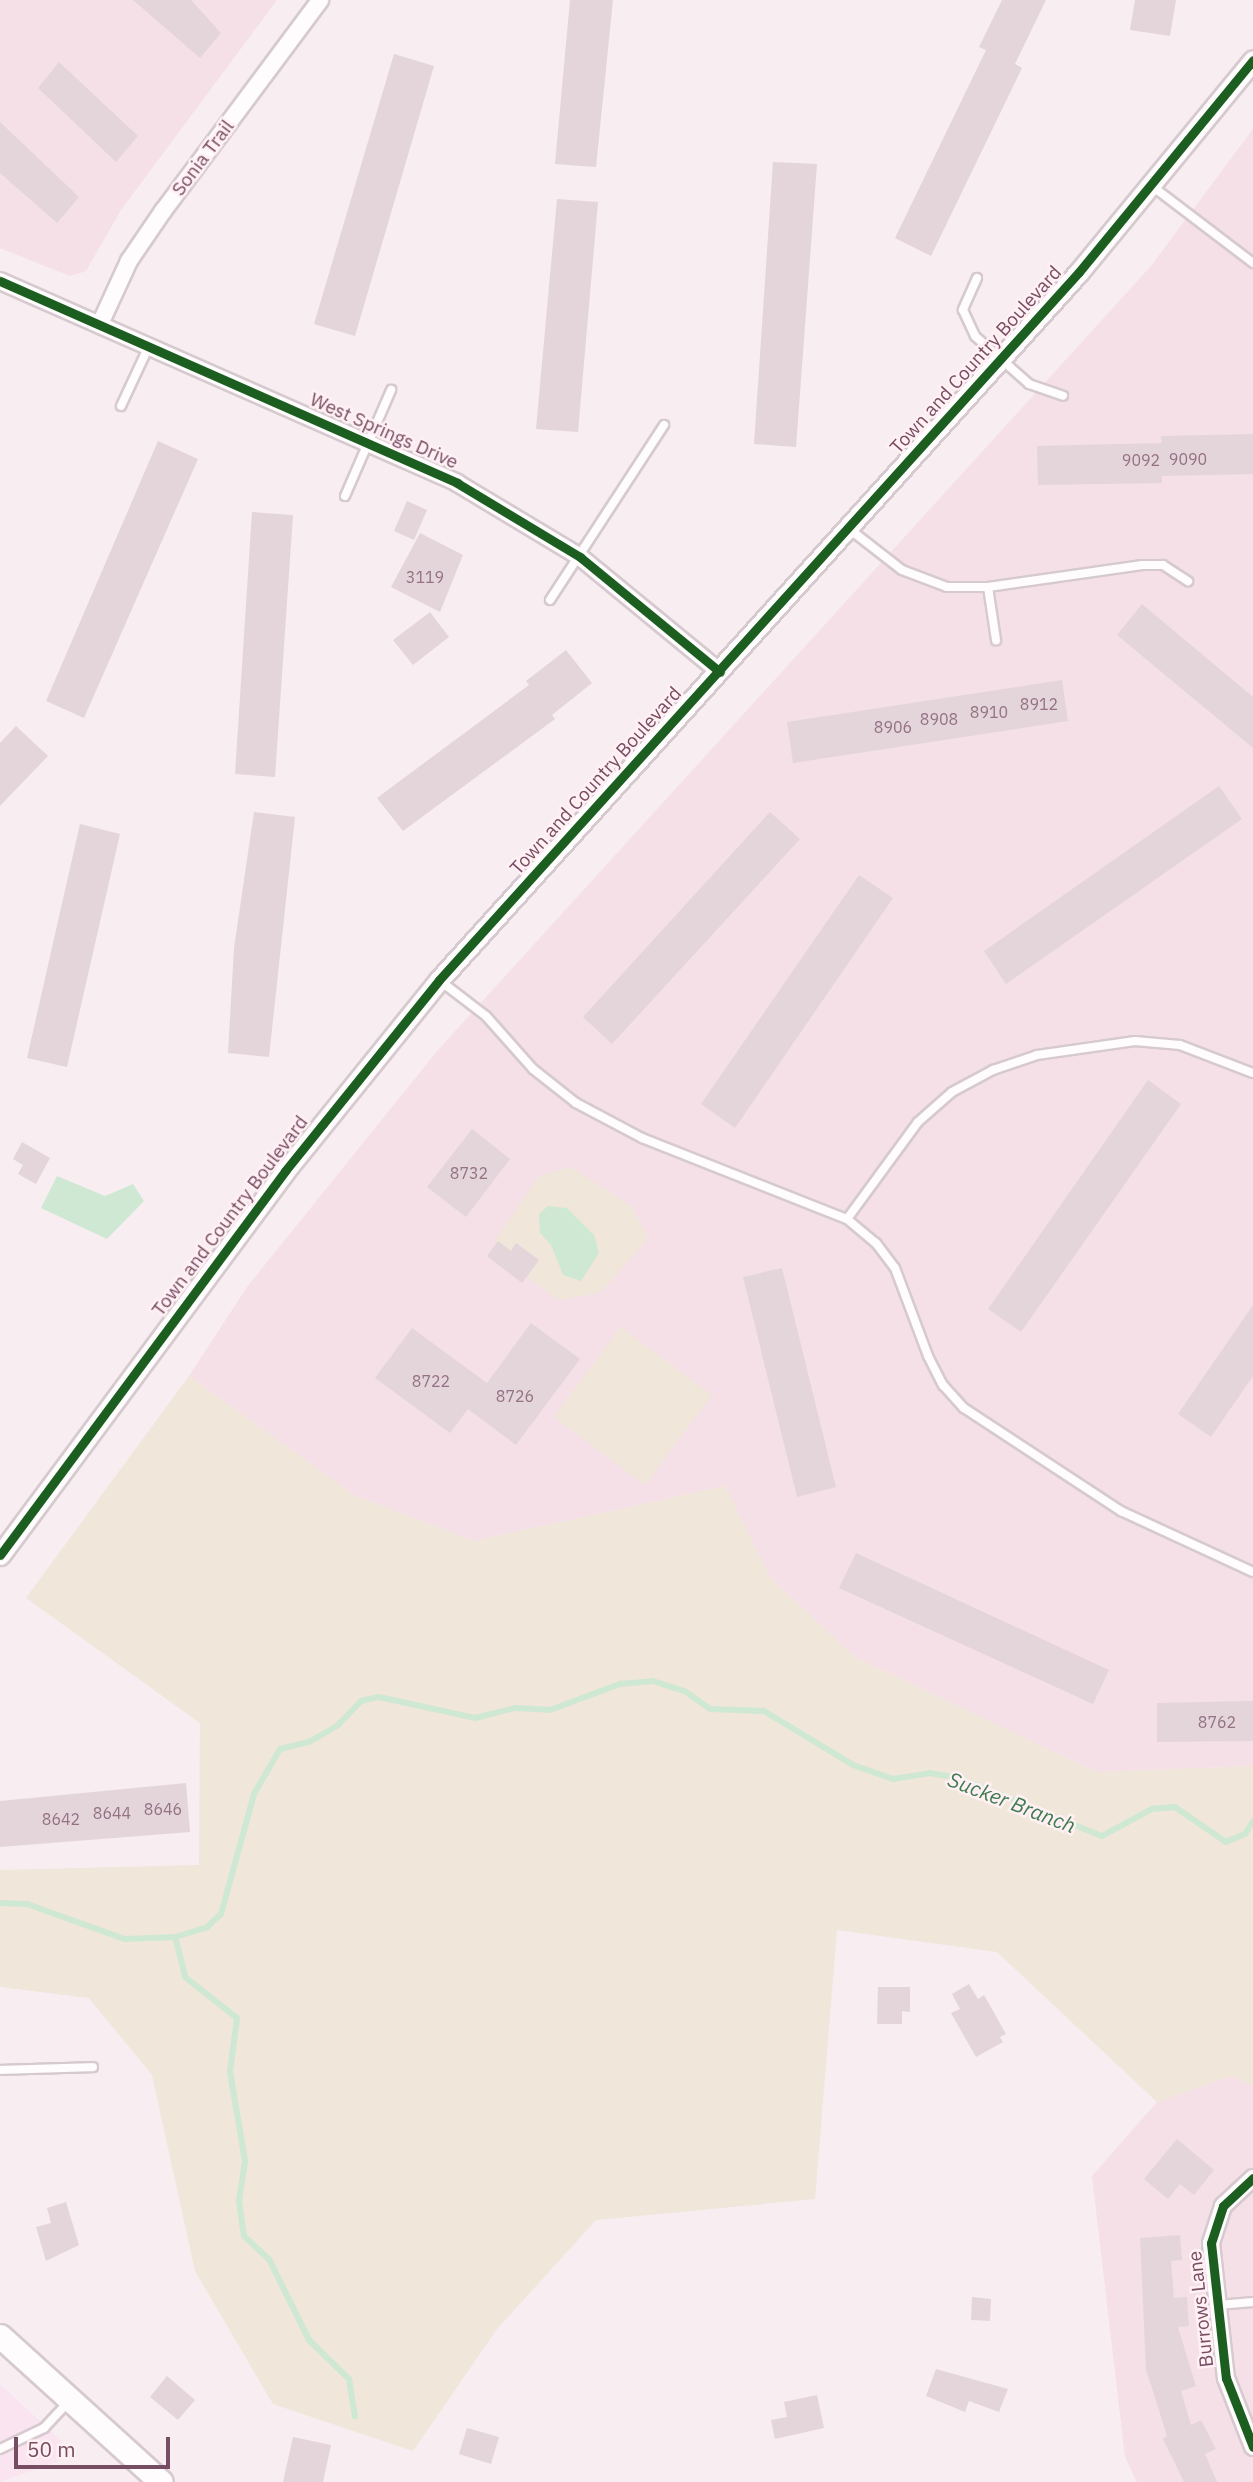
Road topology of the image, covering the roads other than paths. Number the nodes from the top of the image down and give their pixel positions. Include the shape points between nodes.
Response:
1 (320, 0) edge
2 (1253, 60) edge
3 (1152, 186) junction
4 (1253, 263) edge
5 (977, 278) dead end
6 (0, 281) edge
7 (100, 324) junction
8 (149, 346) junction
9 (999, 359) junction
10 (391, 390) dead end
11 (1063, 396) dead end
12 (121, 405) dead end
13 (664, 425) dead end
14 (371, 444) junction
15 (345, 496) dead end
16 (848, 528) junction
17 (580, 557) junction
18 (1188, 581) dead end
19 (988, 587) junction
20 (550, 600) dead end
21 (996, 640) dead end
22 (720, 671) junction
23 (439, 980) junction
24 (1253, 1073) edge
25 (846, 1219) junction
26 (0, 1555) edge
27 (1253, 1572) edge
28 (93, 2067) dead end
29 (0, 2070) edge
30 (1253, 2178) edge
31 (1253, 2302) edge
32 (1218, 2305) junction
33 (0, 2336) edge
34 (69, 2401) junction
35 (1253, 2447) edge
36 (0, 2449) edge
37 (161, 2482) edge

1 - 7 street, Sonia Trail via 149,231
2 - 3 street, Town and Country Boulevard
3 - 4 lane
3 - 9 street, Town and Country Boulevard
5 - 9 lane via 963,310 975,336
6 - 7 street, West Springs Drive
7 - 8 street, West Springs Drive
8 - 12 lane
8 - 14 street, West Springs Drive
9 - 11 lane via 1030,384
9 - 16 street, Town and Country Boulevard
10 - 14 lane
13 - 17 lane
14 - 15 lane
14 - 17 street, West Springs Drive via 457,483
16 - 19 lane via 902,570 924,580
16 - 22 street, Town and Country Boulevard
17 - 20 lane
17 - 22 street, West Springs Drive
18 - 19 lane via 1163,565 1142,565
19 - 21 lane
22 - 23 street, Town and Country Boulevard
23 - 25 lane via 486,1016 533,1069 576,1103 642,1138
23 - 26 street, Town and Country Boulevard via 285,1171
24 - 25 lane via 1180,1045 1135,1041 1037,1055 993,1070 952,1092 918,1122
25 - 27 lane via 876,1243 895,1268 928,1356 943,1385 964,1408 1121,1511
28 - 29 lane
30 - 32 street, Burrows Lane via 1234,2192 1216,2220 1210,2243
31 - 32 lane
32 - 35 street, Burrows Lane via 1231,2400
33 - 34 main road
34 - 36 lane via 44,2428
34 - 37 main road

